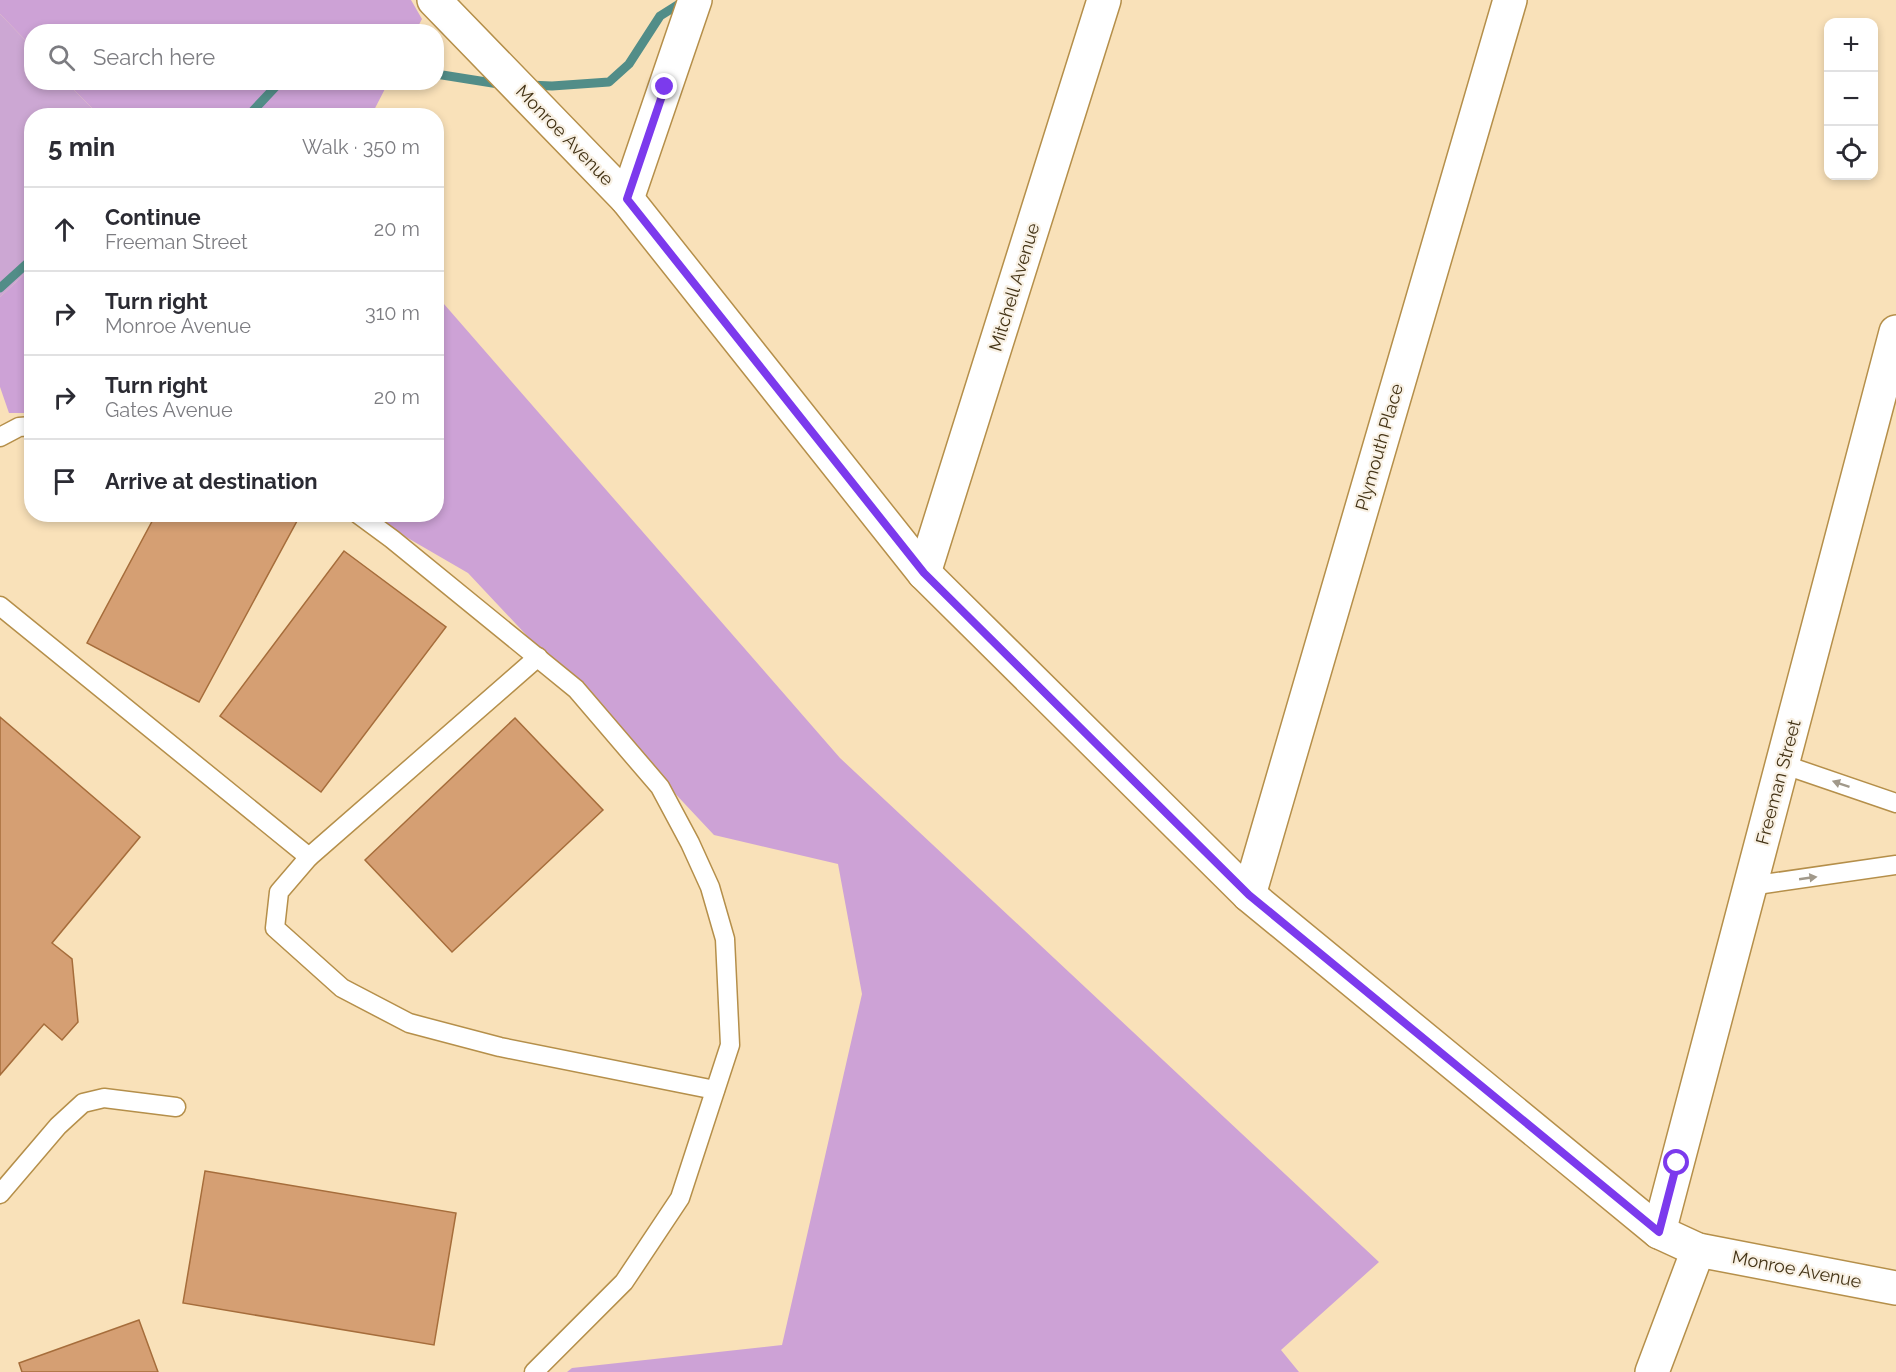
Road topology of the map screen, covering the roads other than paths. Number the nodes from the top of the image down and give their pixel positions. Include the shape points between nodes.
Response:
1 (434, 0) edge
2 (1104, 0) edge
3 (1510, 0) edge
4 (691, 10) edge
5 (627, 199) junction
6 (1896, 332) edge
7 (24, 427) edge
8 (0, 437) edge
9 (369, 522) edge
10 (924, 573) junction
11 (0, 606) edge
12 (538, 657) junction
13 (1782, 764) junction
14 (1896, 803) edge
15 (309, 857) junction
16 (1896, 865) edge
17 (1750, 886) junction
18 (1249, 895) junction
19 (715, 1090) junction
20 (176, 1107) dead end
21 (0, 1194) edge
22 (1659, 1232) junction
23 (1698, 1250) junction
24 (1896, 1288) edge
25 (534, 1372) edge
26 (1653, 1372) edge

1 - 5 street, Monroe Avenue
2 - 10 street, Mitchell Avenue
3 - 18 street, Plymouth Place
4 - 5 street
5 - 10 street, Monroe Avenue
6 - 13 street, Freeman Street
7 - 8 lane
9 - 12 lane
10 - 18 street, Monroe Avenue
11 - 15 lane
12 - 15 lane
12 - 19 lane via 576,688 660,787 710,887 725,939 730,1045
14 -> 13 lane
13 - 17 street, Freeman Street
15 - 19 lane via 279,892 275,928 342,988 409,1023 500,1047
17 -> 16 lane
17 - 22 street, Freeman Street
18 - 22 street, Monroe Avenue
19 - 25 lane via 680,1198 624,1282
20 - 21 lane via 105,1098 83,1103
22 - 23 street, Monroe Avenue
23 - 24 street, Monroe Avenue
23 - 26 street

